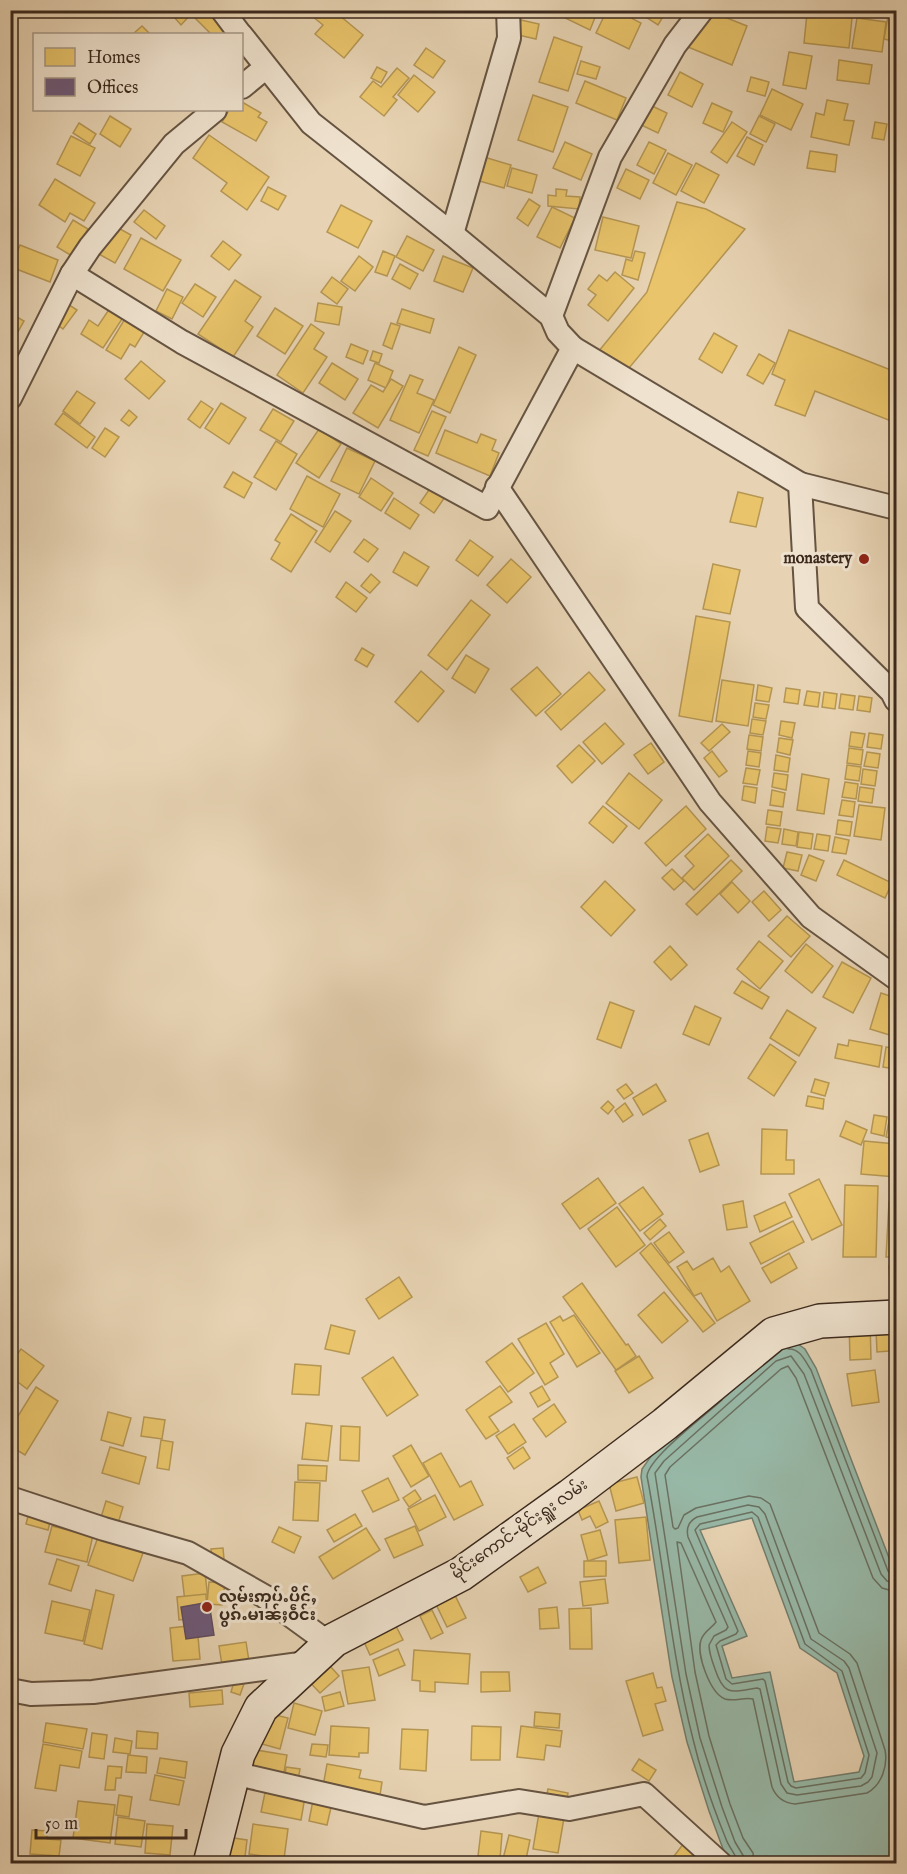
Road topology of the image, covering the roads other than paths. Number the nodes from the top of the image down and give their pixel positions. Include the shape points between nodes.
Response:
1 (222, 10) edge
2 (508, 10) edge
3 (702, 10) edge
4 (239, 33) edge
5 (243, 38) edge
6 (265, 68) junction
7 (243, 86) edge
8 (214, 111) edge
9 (452, 234) junction
10 (72, 274) junction
11 (551, 316) junction
12 (573, 348) junction
13 (10, 398) edge
14 (800, 484) junction
15 (497, 486) junction
16 (897, 508) edge
17 (897, 700) edge
18 (897, 978) edge
19 (897, 1317) edge
20 (10, 1498) edge
21 (319, 1654) junction
22 (10, 1690) edge
23 (233, 1773) junction
24 (210, 1863) edge
25 (721, 1863) edge

1 - 4 street
2 - 9 street via 509,38
3 - 11 street via 675,45 610,157
5 - 6 street
6 - 7 street
6 - 9 street via 311,123
8 - 10 street via 174,144
9 - 11 street
10 - 13 street
10 - 15 street via 182,342 487,507
11 - 12 street via 558,332
12 - 14 street
12 - 15 street
14 - 16 street
14 - 17 street via 807,608
15 - 18 street via 710,802 811,917
19 - 21 main road, မိုင်းကောင်-မိုင်းရှူး လမ်း via 820,1321 774,1334 665,1424 461,1574 358,1627
20 - 21 street via 188,1553 264,1596
21 - 22 street via 93,1692 31,1694
21 - 23 main road, မိုင်းကောင်-မိုင်းရှူး လမ်း via 261,1708
23 - 24 main road, မိုင်းကောင်-မိုင်းရှူး လမ်း
23 - 25 street via 424,1817 519,1801 569,1809 644,1794

